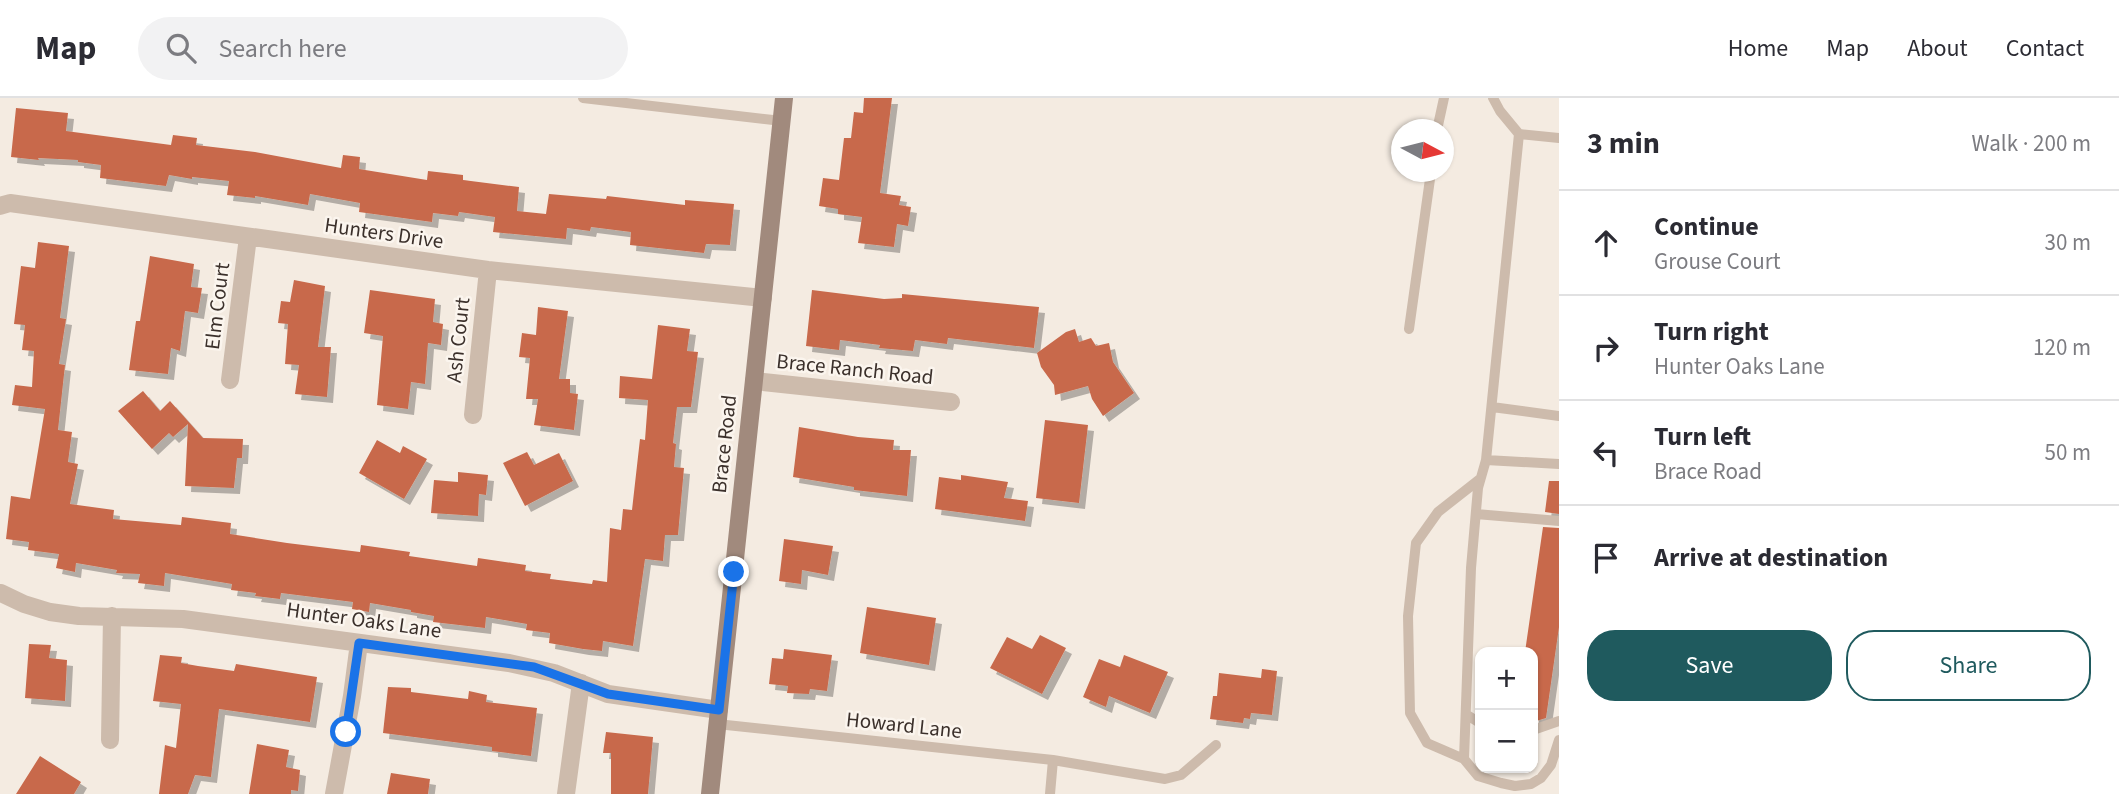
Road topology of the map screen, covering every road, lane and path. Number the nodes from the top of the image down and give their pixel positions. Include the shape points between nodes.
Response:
1 (581, 98) edge
2 (785, 98) edge
3 (1444, 98) edge
4 (1493, 98) edge
5 (1439, 119) edge
6 (782, 121) junction
7 (1519, 134) junction
8 (1559, 138) edge
9 (1430, 182) edge
10 (0, 206) edge
11 (248, 237) junction
12 (488, 270) junction
13 (763, 298) junction
14 (1409, 329) dead end
15 (230, 380) dead end
16 (754, 381) junction
17 (951, 402) dead end
18 (1492, 407) junction
19 (473, 415) dead end
20 (1559, 416) edge
21 (1486, 460) junction
22 (1559, 464) edge
23 (1480, 479) junction
24 (1476, 514) junction
25 (1559, 521) edge
26 (1, 593) edge
27 (112, 616) junction
28 (359, 643) junction
29 (581, 683) junction
30 (1467, 715) junction
31 (718, 717) junction
32 (1475, 720) edge
33 (1559, 721) edge
34 (1538, 728) edge
35 (110, 740) dead end
36 (1559, 740) edge
37 (1216, 745) dead end
38 (1464, 759) junction
39 (1053, 760) junction
40 (334, 794) edge
41 (566, 794) edge
42 (710, 794) edge
43 (1050, 794) edge

1 - 6 lane
2 - 6 street, Brace Road
3 - 5 lane
4 - 7 lane
6 - 13 street, Brace Road
7 - 8 lane
7 - 18 lane
9 - 14 lane
10 - 11 street, Hunters Drive via 10,203
11 - 12 street, Hunters Drive
11 - 15 street, Elm Court
12 - 13 street, Hunters Drive
12 - 19 street, Ash Court
13 - 16 street, Brace Road
16 - 17 street, Brace Ranch Road
16 - 31 street, Brace Road
18 - 20 lane
18 - 21 lane
21 - 22 lane
21 - 23 lane
23 - 24 lane
23 - 38 lane via 1438,512 1416,543 1408,616 1410,713 1427,743
24 - 25 lane
24 - 30 lane
26 - 27 street, Hunter Oaks Lane via 50,612
27 - 28 street, Hunter Oaks Lane via 183,619
27 - 35 street
28 - 29 street, Hunter Oaks Lane via 534,667
28 - 40 street
29 - 31 street, Hunter Oaks Lane via 622,697
29 - 41 street
30 - 32 lane
30 - 38 lane
31 - 39 lane, Howard Lane
31 - 42 street, Brace Road
33 - 34 lane
36 - 38 lane via 1551,765 1531,784 1515,786 1478,776
37 - 39 lane, Howard Lane via 1181,775 1165,779
39 - 43 lane

